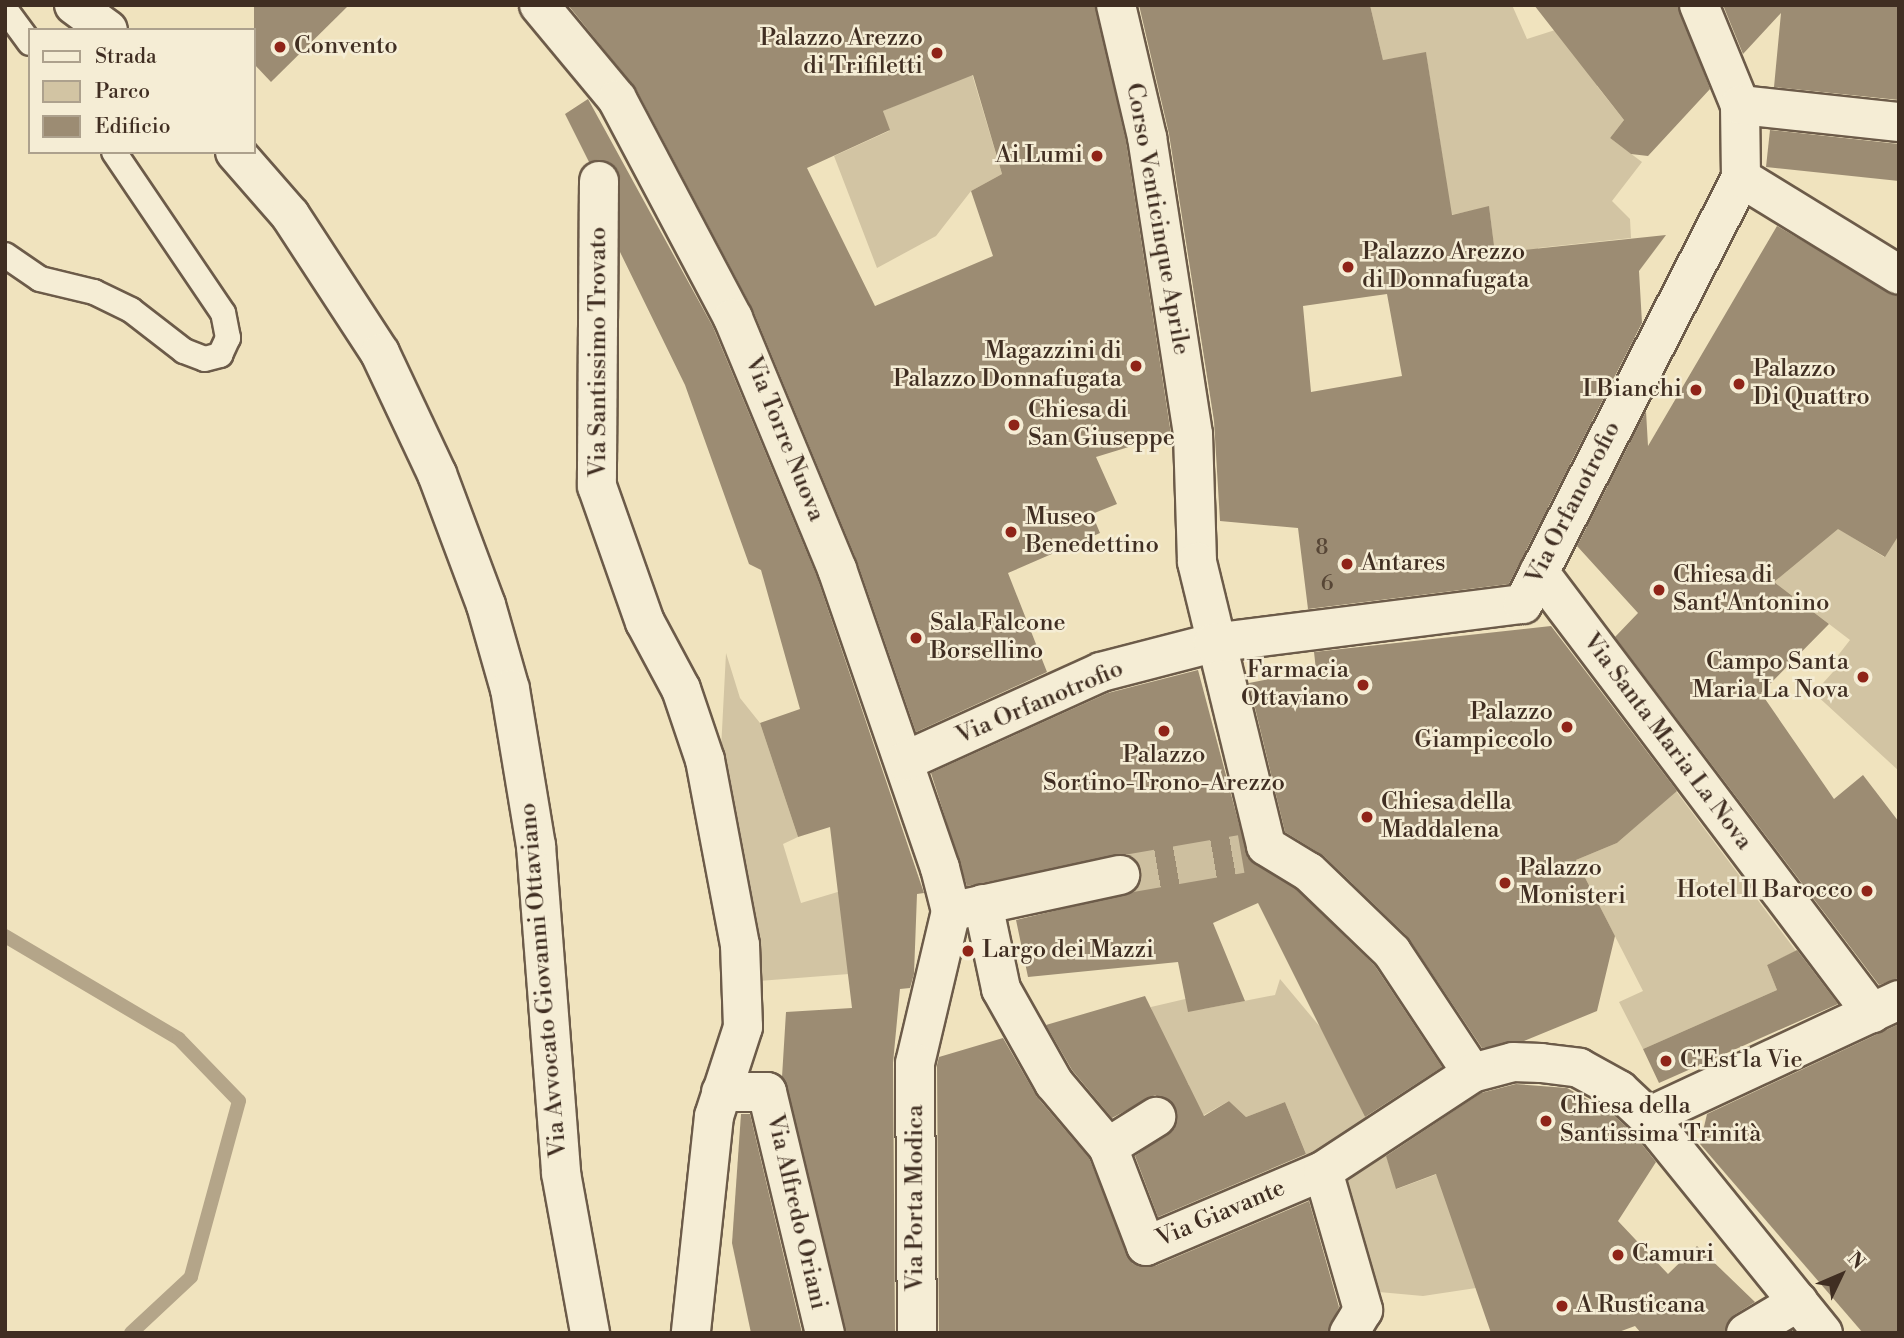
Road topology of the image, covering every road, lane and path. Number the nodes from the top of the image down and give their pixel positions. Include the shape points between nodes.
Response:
1 (74, 5) edge
2 (539, 5) edge
3 (1116, 5) edge
4 (1699, 5) edge
5 (5, 9) edge
6 (105, 28) edge
7 (28, 40) edge
8 (1740, 105) junction
9 (1899, 122) edge
10 (115, 154) edge
11 (237, 154) edge
12 (1741, 178) junction
13 (599, 181) dead end
14 (5, 255) edge
15 (1899, 275) edge
16 (1539, 572) junction
17 (1213, 643) junction
18 (905, 761) junction
19 (1120, 875) tunnel mouth
20 (967, 908) junction
21 (1885, 1007) edge
22 (1023, 1032) joint
23 (1472, 1073) junction
24 (721, 1091) junction
25 (1156, 1117) dead end
26 (1648, 1117) junction
27 (1108, 1147) junction
28 (1322, 1171) junction
29 (1798, 1302) junction
30 (590, 1333) edge
31 (691, 1333) edge
32 (825, 1333) edge
33 (917, 1333) edge
34 (1349, 1333) edge
35 (1746, 1333) edge
36 (1823, 1333) edge

1 - 6 street
2 - 18 street, Via Torre Nuova via 617,99 733,318 837,569
3 - 17 street, Corso Venticinque Aprile via 1147,137 1193,434 1197,562
4 - 8 street, Via Orfanotrofio
5 - 7 lane
8 - 9 street
8 - 12 street, Via Orfanotrofio
10 - 14 lane via 223,313 228,338 220,355 205,359 184,351 131,310 94,292 40,279
11 - 30 street, Via Avvocato Giovanni Ottaviano via 290,215 380,353 437,474 486,605 510,689 536,846 561,1173
12 - 15 street
12 - 16 street, Via Orfanotrofio
13 - 24 street, Via Santissimo Trovato via 597,486 645,622 681,689 728,871 740,946 743,1027
16 - 17 street, Via Orfanotrofio via 1523,604
16 - 21 street, Via Santa Maria La Nova
17 - 18 street, Via Orfanotrofio via 1101,672
17 - 23 street via 1253,850 1308,872 1392,952
18 - 20 street, Via Torre Nuova
19 - 20 street
20 - 22 street, Via Torre Nuova
20 - 33 street, Via Porta Modica via 915,1063
21 - 26 street
22 - 27 street, Via Giavante via 1055,1083
23 - 26 street via 1513,1062 1579,1068 1619,1090
23 - 28 street, Via Giavante
24 - 31 street, Via Santissimo Trovato
24 - 32 street, Via Alfredo Oriani via 767,1092
25 - 27 street
26 - 29 street
27 - 28 street, Via Giavante via 1146,1246
28 - 34 street via 1363,1310
29 - 35 street
29 - 36 street

